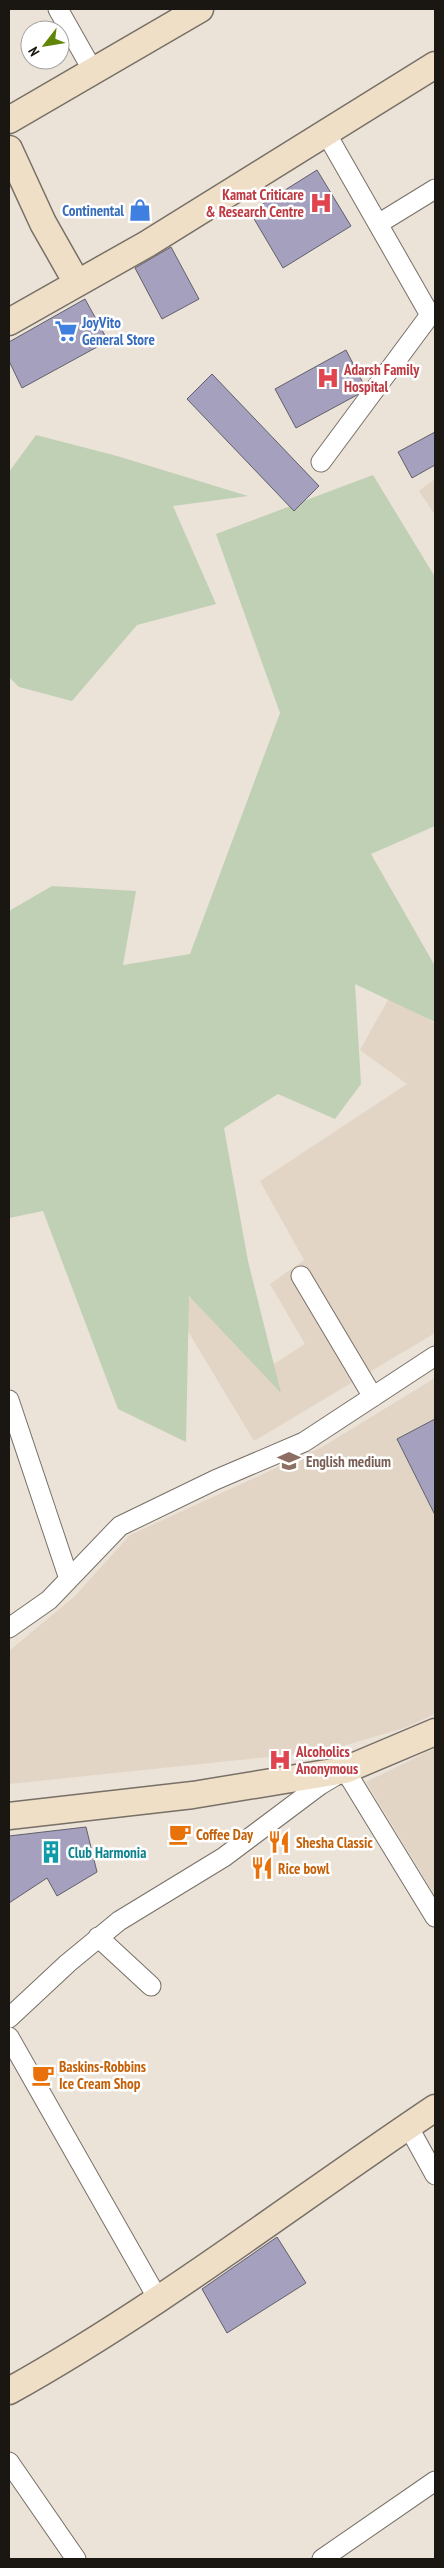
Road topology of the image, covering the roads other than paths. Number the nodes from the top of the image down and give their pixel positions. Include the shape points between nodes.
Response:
1 (58, 9) edge
2 (200, 9) edge
3 (435, 65) edge
4 (93, 71) junction
5 (9, 120) edge
6 (326, 132) junction
7 (9, 149) edge
8 (435, 189) edge
9 (378, 224) junction
10 (78, 283) junction
11 (9, 322) edge
12 (320, 462) dead end
13 (301, 1276) dead end
14 (435, 1356) edge
15 (373, 1397) junction
16 (9, 1400) edge
17 (69, 1578) junction
18 (9, 1628) edge
19 (435, 1732) edge
20 (344, 1770) junction
21 (9, 1816) edge
22 (435, 1918) edge
23 (98, 1937) junction
24 (151, 1986) dead end
25 (9, 2018) edge
26 (9, 2037) edge
27 (435, 2108) edge
28 (408, 2126) junction
29 (435, 2175) edge
30 (158, 2299) junction
31 (9, 2391) edge
32 (9, 2462) edge
33 (435, 2481) edge
34 (76, 2559) edge
35 (322, 2559) edge

1 - 4 street
2 - 4 main road
3 - 6 main road
4 - 5 main road
6 - 9 street
6 - 10 main road via 147,244
7 - 10 main road via 43,223
8 - 9 street
9 - 12 street via 430,315
10 - 11 main road
13 - 15 street
14 - 15 street
15 - 17 street via 304,1442 120,1526
16 - 17 street
17 - 18 street via 48,1600
19 - 20 main road
20 - 21 main road via 193,1795
20 - 22 street
20 - 23 street via 224,1857 118,1920
23 - 24 street
23 - 25 street
26 - 30 street
27 - 28 main road
28 - 29 street
28 - 30 main road
30 - 31 main road via 76,2354
32 - 34 street
33 - 35 street

